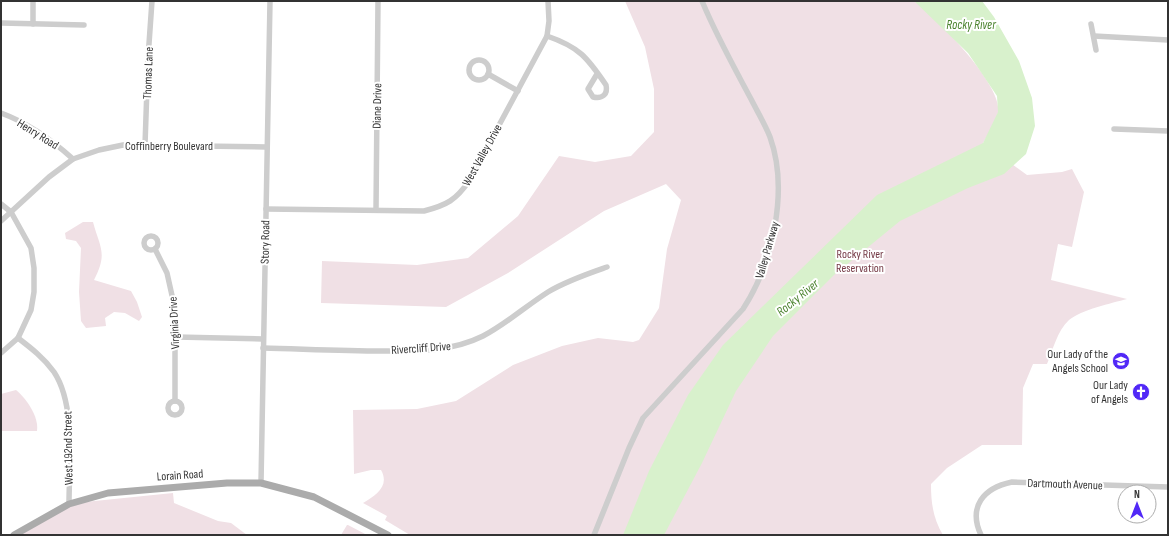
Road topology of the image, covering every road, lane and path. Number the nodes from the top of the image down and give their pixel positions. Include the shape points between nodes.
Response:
1 (33, 1) edge
2 (152, 1) edge
3 (270, 1) edge
4 (378, 1) edge
5 (548, 1) edge
6 (702, 1) edge
7 (1, 23) edge
8 (33, 24) junction
9 (1092, 24) dead end
10 (84, 25) dead end
11 (547, 36) junction
12 (1094, 36) junction
13 (1168, 40) edge
14 (1096, 50) dead end
15 (488, 74) dead end
16 (597, 74) dead end
17 (518, 91) junction
18 (1, 114) edge
19 (1114, 129) dead end
20 (1168, 131) edge
21 (146, 145) junction
22 (266, 147) junction
23 (73, 158) junction
24 (1, 204) edge
25 (266, 209) junction
26 (376, 210) junction
27 (11, 212) junction
28 (1, 221) edge
29 (155, 249) dead end
30 (607, 266) dead end
31 (176, 337) junction
32 (18, 338) junction
33 (263, 339) junction
34 (263, 348) junction
35 (1, 353) edge
36 (175, 401) dead end
37 (262, 483) junction
38 (1168, 487) edge
39 (69, 504) junction
40 (14, 535) edge
41 (388, 535) edge
42 (594, 535) edge
43 (980, 535) edge

1 - 8 street
2 - 21 street, Thomas Lane
3 - 22 street, Story Road
4 - 26 street, Diane Drive
5 - 11 street, West Valley Drive
6 - 42 street, Valley Parkway via 770,137 777,169 777,216 772,241 763,270 743,309 644,418 629,448
7 - 8 street
8 - 10 street
9 - 12 street
11 - 16 street via 576,48
11 - 17 street, West Valley Drive
12 - 13 street
12 - 14 street
15 - 17 street
17 - 26 street, West Valley Drive via 459,195 444,206 424,211
18 - 23 street, Henry Road via 44,136
19 - 20 street
21 - 22 street, Coffinberry Boulevard
21 - 23 street, Coffinberry Boulevard via 123,145
22 - 25 street, Story Road
23 - 27 street, Coffinberry Boulevard
24 - 27 street
25 - 26 street, West Valley Drive
25 - 33 street, Story Road
27 - 28 street, Coffinberry Boulevard
27 - 32 street via 31,248 34,268 31,310
29 - 31 street, Virginia Drive via 172,290
30 - 34 street, Rivercliff Drive via 549,291 498,327 463,344 419,351
31 - 33 street
31 - 36 street, Virginia Drive
32 - 35 street
32 - 39 street, West 192nd Street via 39,355 54,372 63,391 68,410
33 - 34 street, Story Road
34 - 37 street, Story Road
37 - 39 main road, Lorain Road via 228,483 108,493
37 - 41 main road, Lorain Road via 314,497
38 - 43 street, Dartmouth Avenue via 1012,482 999,485 988,491 979,502 976,525
39 - 40 main road, Lorain Road

